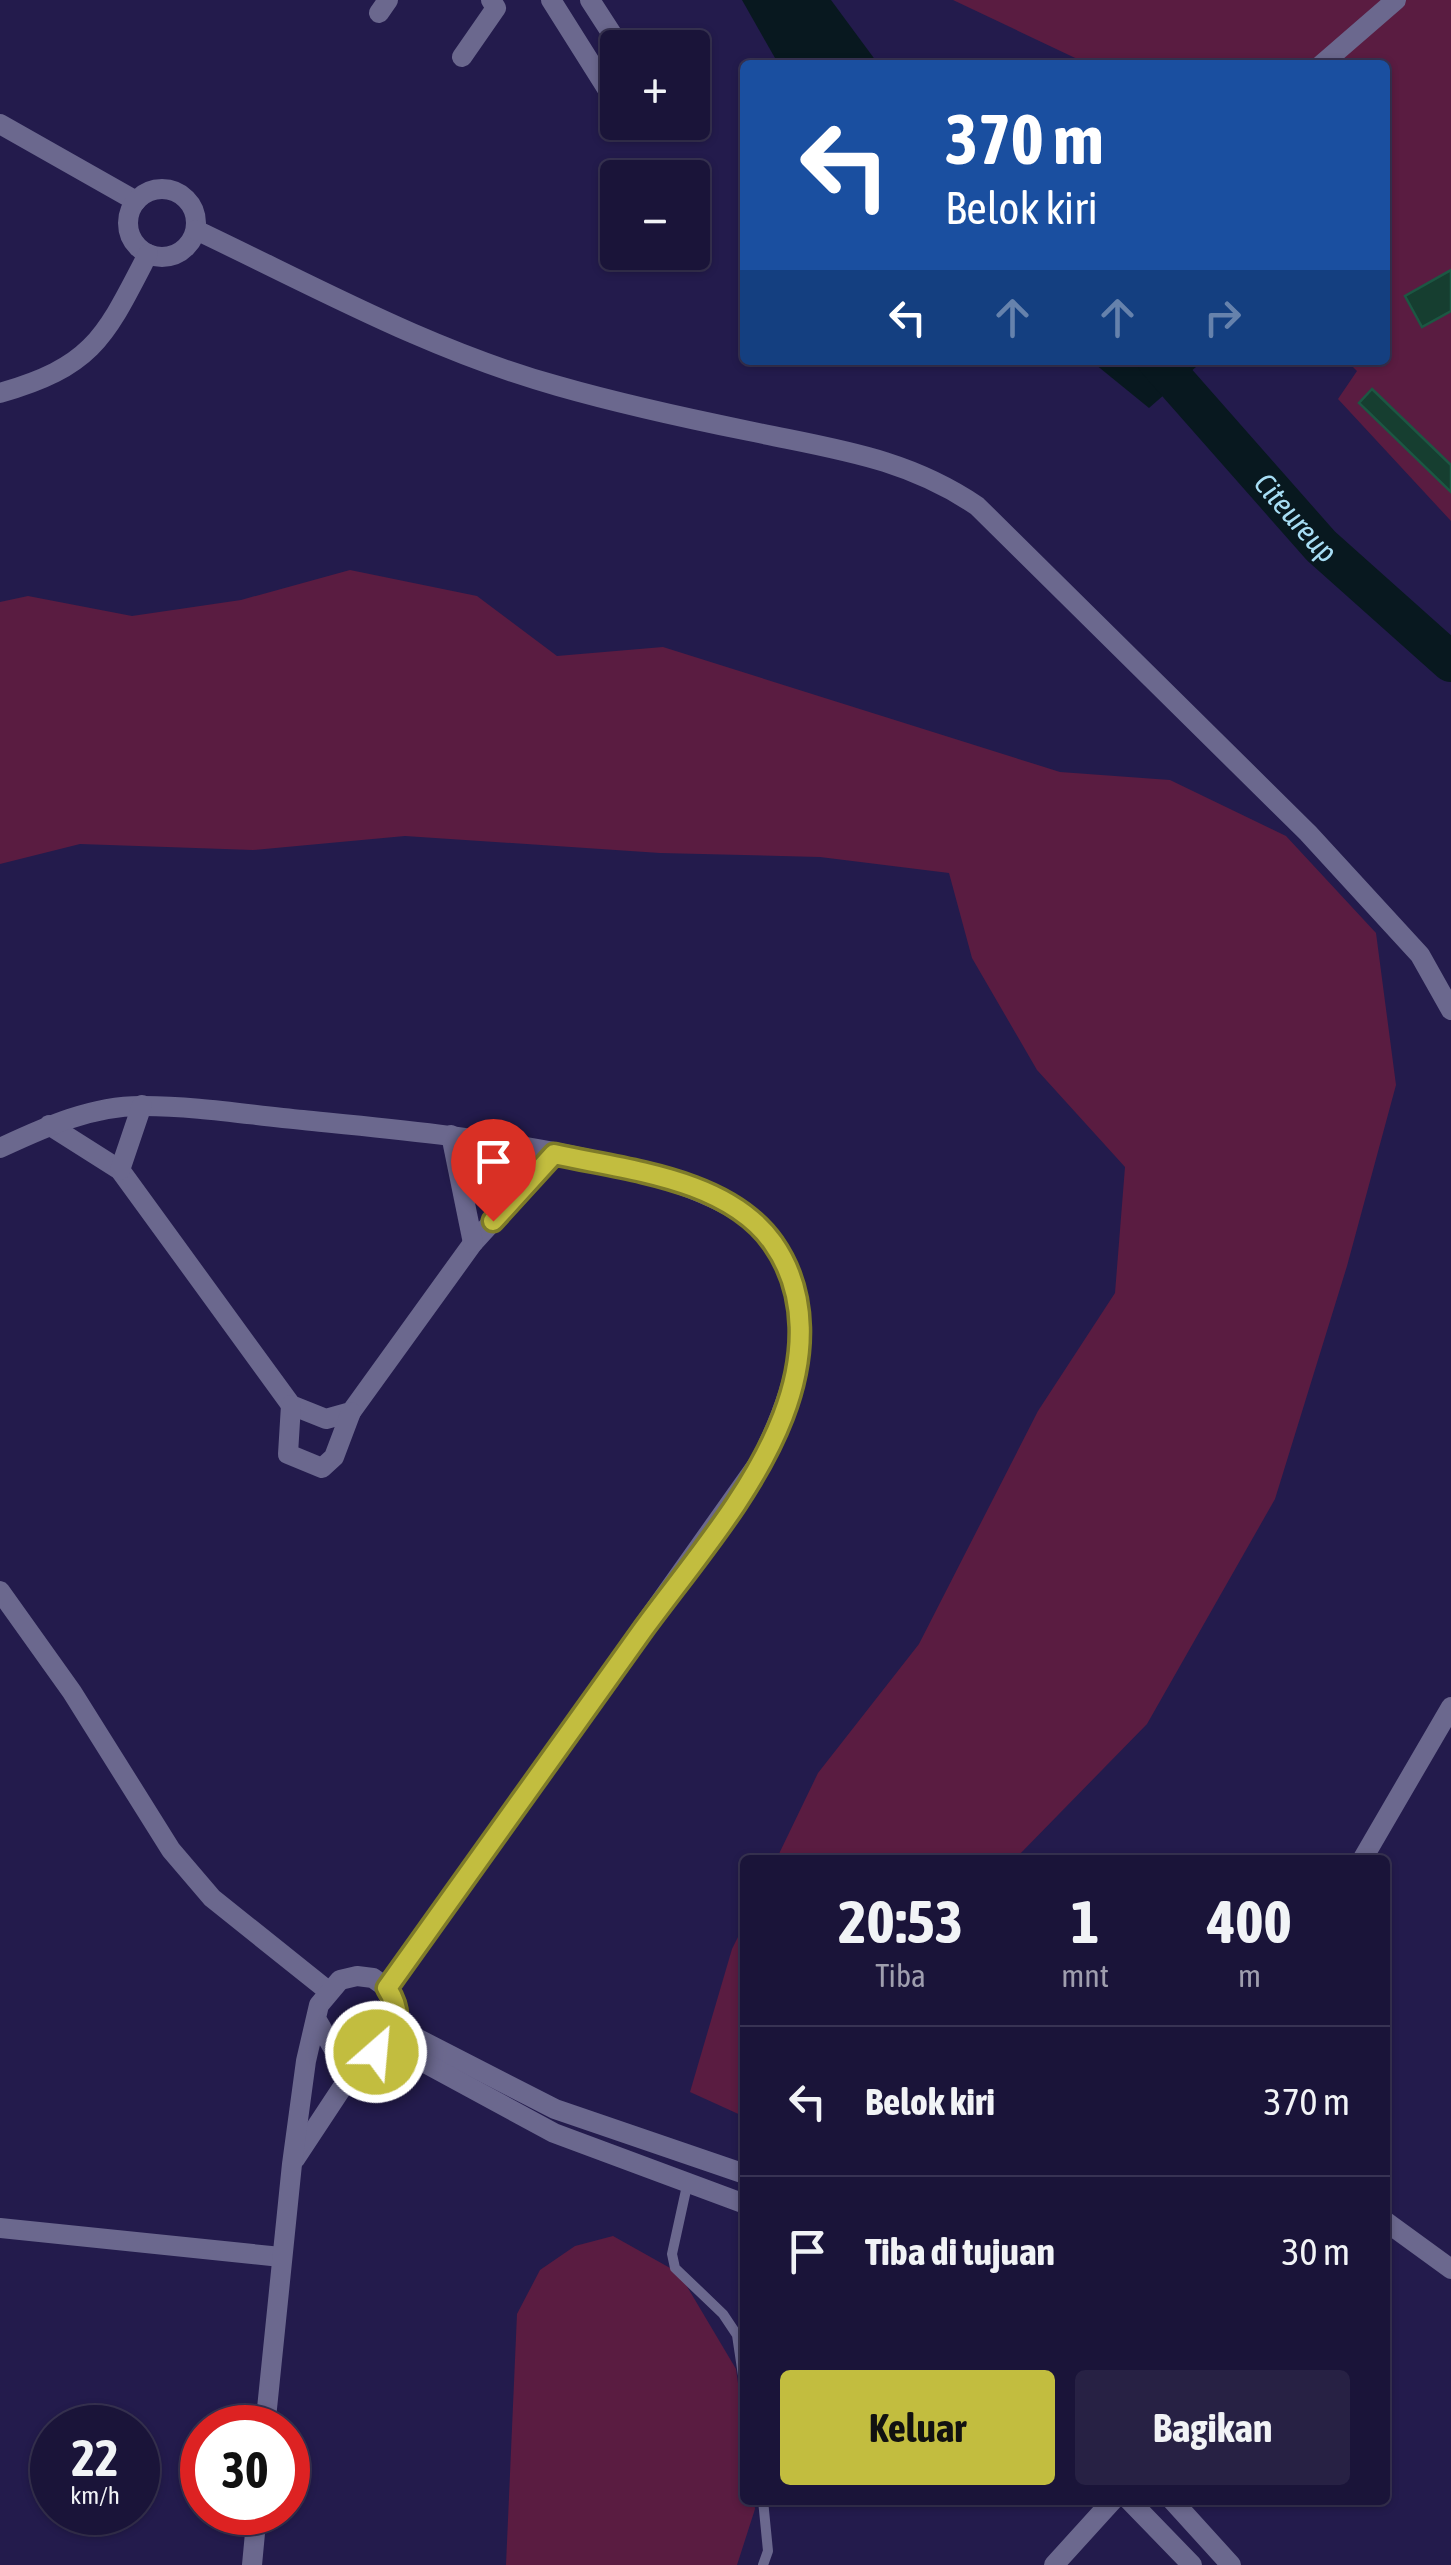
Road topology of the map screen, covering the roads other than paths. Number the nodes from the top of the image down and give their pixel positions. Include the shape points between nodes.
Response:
1 (492, 0) edge
2 (551, 0) edge
3 (590, 0) edge
4 (1396, 0) edge
5 (609, 30) edge
6 (462, 57) dead end
7 (1328, 60) edge
8 (600, 78) edge
9 (0, 124) edge
10 (136, 201) junction
11 (196, 230) junction
12 (148, 254) junction
13 (0, 394) edge
14 (1451, 1010) edge
15 (142, 1106) junction
16 (49, 1125) junction
17 (450, 1135) junction
18 (0, 1148) edge
19 (554, 1154) junction
20 (120, 1170) junction
21 (473, 1243) junction
22 (291, 1405) junction
23 (351, 1412) junction
24 (0, 1591) edge
25 (0, 1621) edge
26 (22, 1622) junction
27 (1451, 1707) edge
28 (1365, 1855) edge
29 (387, 1988) junction
30 (327, 1990) junction
31 (318, 2022) junction
32 (392, 2036) junction
33 (363, 2056) junction
34 (292, 2164) junction
35 (740, 2172) edge
36 (688, 2180) junction
37 (740, 2202) edge
38 (1390, 2225) edge
39 (0, 2228) edge
40 (281, 2258) junction
41 (1451, 2269) edge
42 (740, 2354) edge
43 (267, 2405) edge
44 (764, 2505) edge
45 (1108, 2505) edge
46 (1134, 2505) edge
47 (1176, 2505) edge
48 (255, 2535) edge
49 (252, 2565) edge
50 (764, 2565) edge
51 (1054, 2565) edge
52 (1192, 2565) edge
53 (1230, 2565) edge

1 - 6 street via 496,8
2 - 8 street
3 - 5 street
4 - 7 street
9 - 10 street
10 - 11 street via 158,188 171,189 192,204
10 - 12 street via 128,224
11 - 12 street via 183,250 160,258
11 - 14 street via 455,353 555,386 868,456 938,480 977,506 1308,833 1420,955
12 - 13 street via 92,350 39,382
15 - 16 street
15 - 17 street
15 - 20 street
16 - 18 street
16 - 20 street
17 - 19 street
17 - 21 street
19 - 21 street
19 - 29 street via 663,1178 755,1222 792,1276 800,1305 795,1376 782,1417 730,1509
20 - 22 street
21 - 23 street
22 - 23 street via 326,1420
22 - 23 street via 288,1454 322,1468 334,1457
24 - 26 street
25 - 26 street
26 - 30 street via 172,1850 212,1898
27 - 28 street
29 - 30 street via 356,1976
29 - 32 street via 398,2014
30 - 31 street
31 - 33 street via 333,2048
31 - 34 street
32 - 33 street
32 - 35 street via 556,2109
32 - 36 street via 554,2133
33 - 34 street
34 - 40 street
36 - 37 street
36 - 42 lane via 672,2254 675,2268 723,2314 737,2334
38 - 41 street
39 - 40 street
40 - 43 street
44 - 50 lane
45 - 51 street
46 - 52 street
47 - 53 street
48 - 49 street

